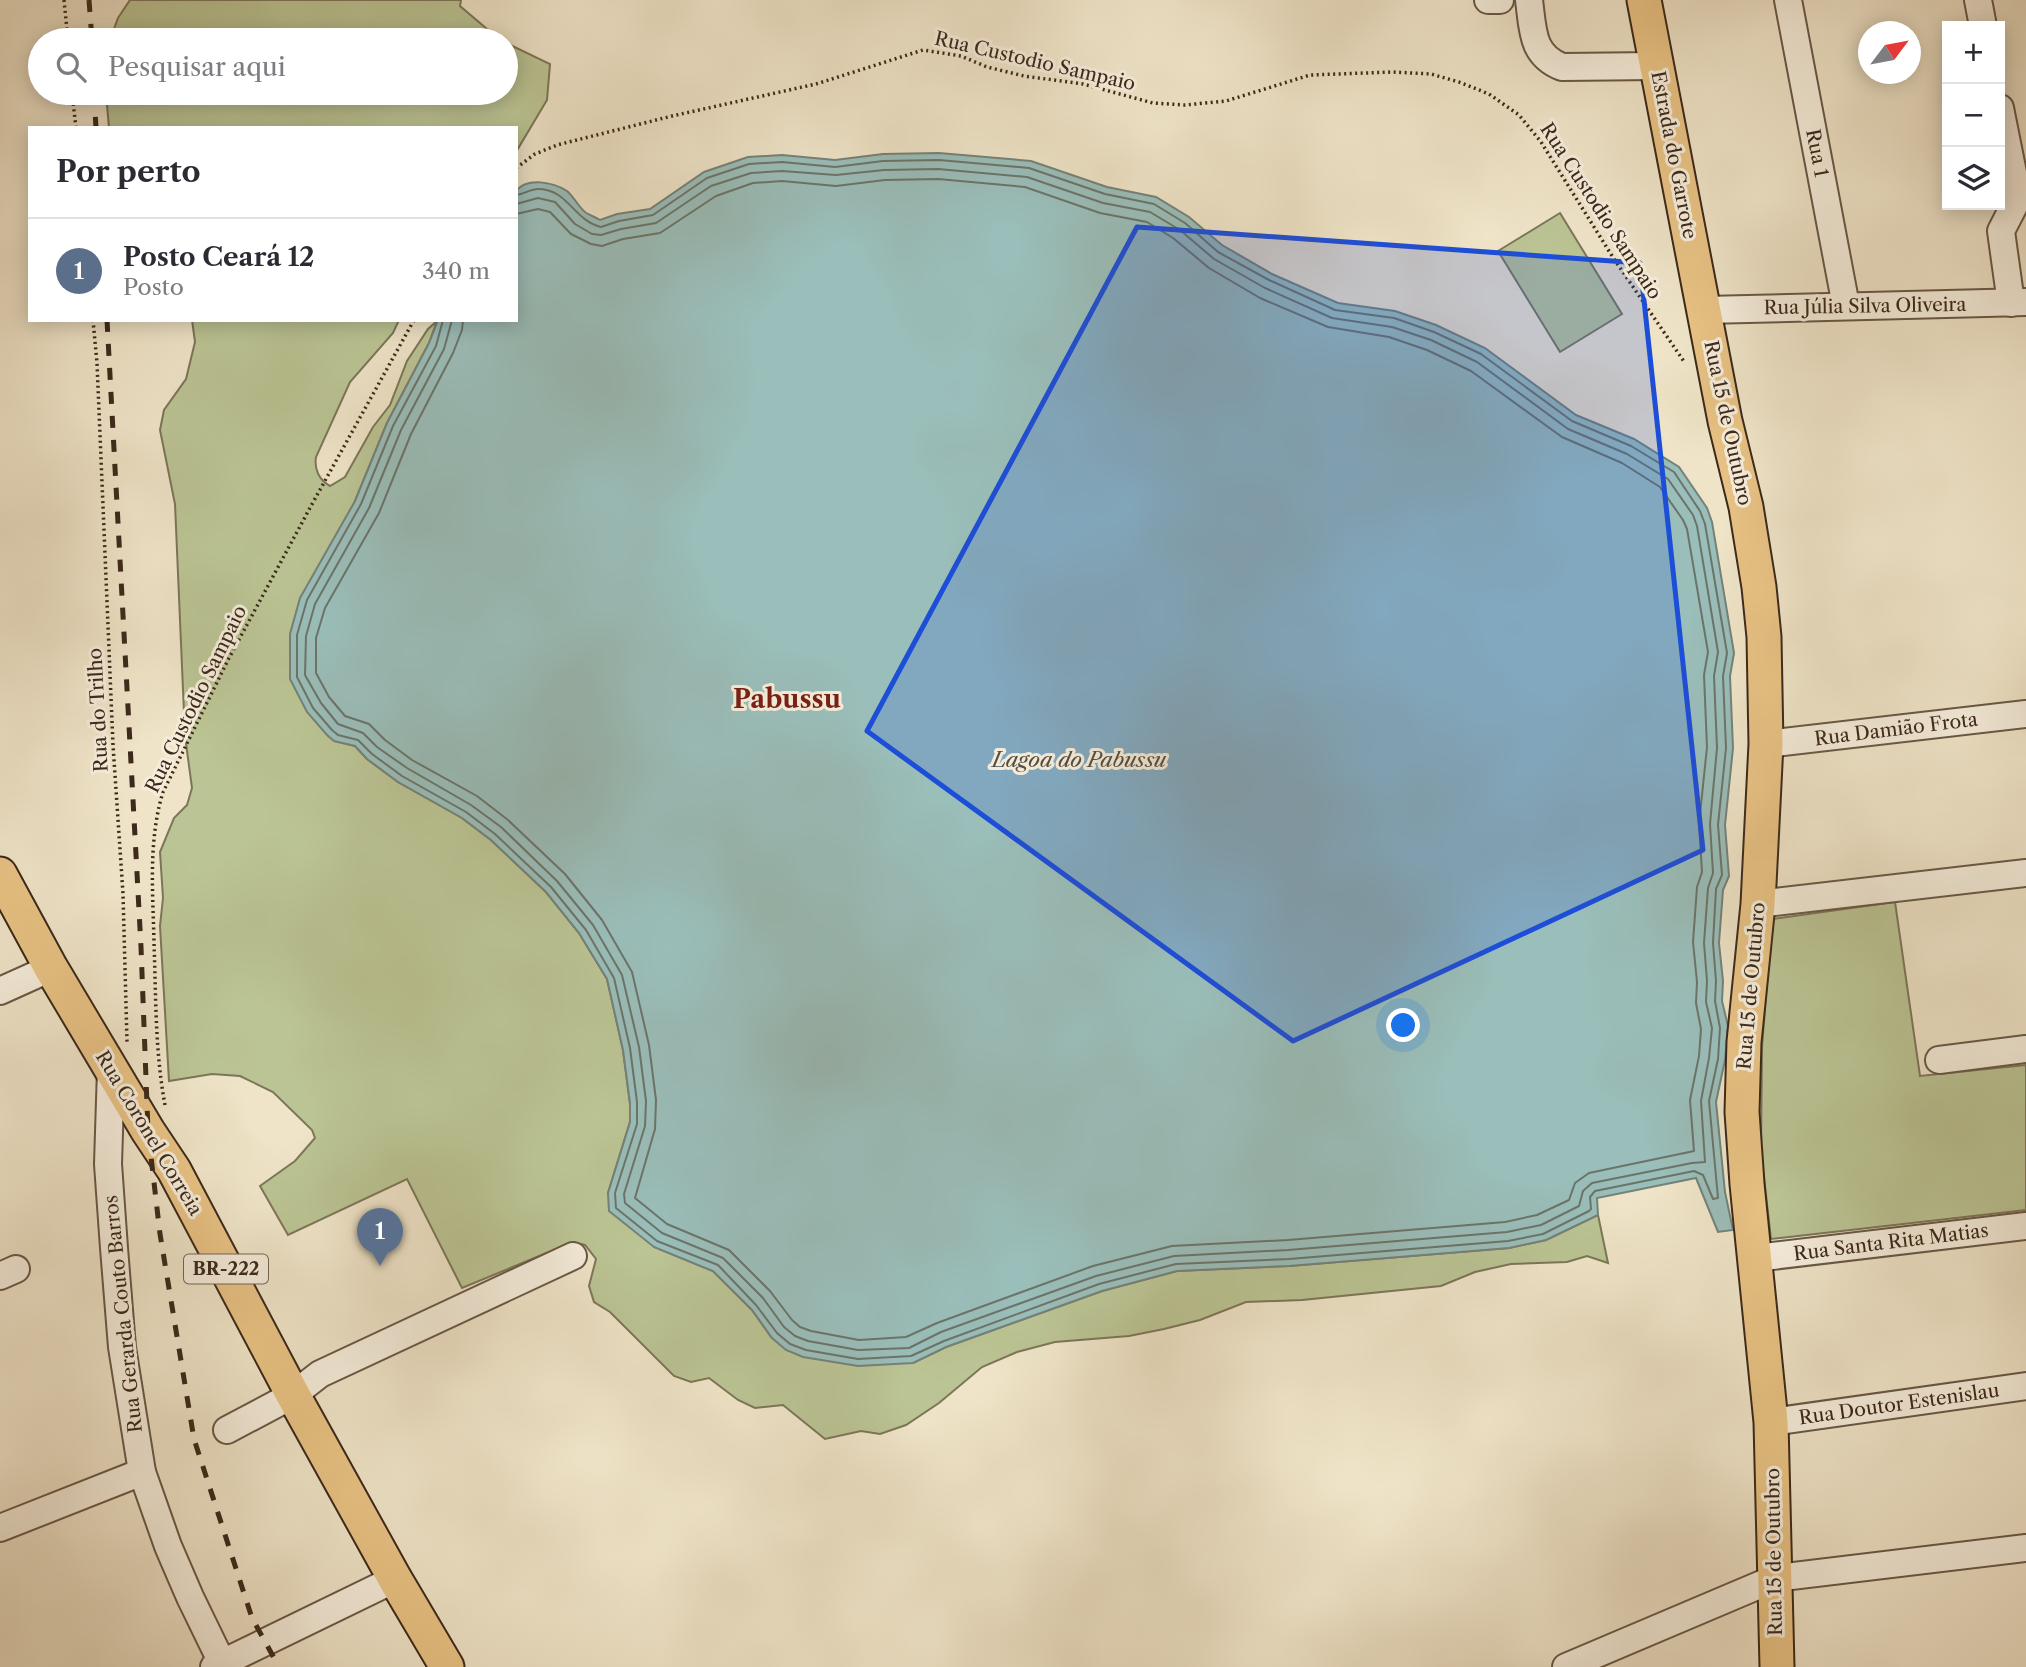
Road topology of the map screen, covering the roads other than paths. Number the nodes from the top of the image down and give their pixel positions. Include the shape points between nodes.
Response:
1 (1488, 0) edge
2 (1500, 0) edge
3 (1529, 0) edge
4 (1644, 0) edge
5 (1788, 0) edge
6 (1978, 0) edge
7 (1982, 21) edge
8 (1656, 66) junction
9 (2005, 133) edge
10 (2018, 303) edge
11 (1846, 306) junction
12 (1705, 310) junction
13 (2026, 713) edge
14 (1766, 744) junction
15 (2026, 873) edge
16 (0, 874) edge
17 (1758, 904) junction
18 (51, 968) junction
19 (0, 991) edge
20 (2026, 1049) edge
21 (119, 1057) junction
22 (1939, 1060) dead end
23 (2026, 1226) edge
24 (573, 1256) dead end
25 (1755, 1258) junction
26 (2026, 1385) edge
27 (293, 1395) junction
28 (1771, 1422) junction
29 (227, 1430) dead end
30 (142, 1472) junction
31 (0, 1528) edge
32 (2026, 1548) edge
33 (1776, 1578) junction
34 (395, 1579) junction
35 (220, 1666) edge
36 (447, 1667) edge
37 (1566, 1667) edge
38 (1777, 1667) edge

1 - 2 street
3 - 8 street via 1535,39 1549,63 1562,68
4 - 8 main road, Estrada do Garrote
5 - 11 street, Rua 1
6 - 7 street
8 - 12 main road, Estrada do Garrote
9 - 10 street via 2018,198 2000,231
10 - 11 street, Rua Júlia Silva Oliveira
11 - 12 street, Rua Júlia Silva Oliveira
12 - 14 main road, Rua 15 de Outubro via 1759,587
13 - 14 street, Rua Damião Frota
14 - 17 main road, Rua 15 de Outubro
15 - 17 street
16 - 18 main road, Rua Coronel Correia / BR-222
17 - 25 main road, Rua 15 de Outubro via 1742,1112
18 - 19 street
18 - 21 main road, Rua Coronel Correia / BR-222
20 - 22 street
21 - 27 main road, Rua Coronel Correia / BR-222
21 - 30 street, Rua Gerarda Couto Barros via 108,1164 122,1347
23 - 25 street, Rua Santa Rita Matias
24 - 27 street via 320,1374
25 - 28 main road, Rua 15 de Outubro
26 - 28 street, Rua Doutor Estenislau
27 - 29 street
27 - 34 main road, Rua Coronel Correia / BR-222
28 - 33 main road, Rua 15 de Outubro
30 - 31 street
30 - 35 street, Rua Gerarda Couto Barros
32 - 33 street
33 - 37 street
33 - 38 main road, Rua 15 de Outubro
34 - 35 street
34 - 36 main road, Rua Coronel Correia / BR-222

